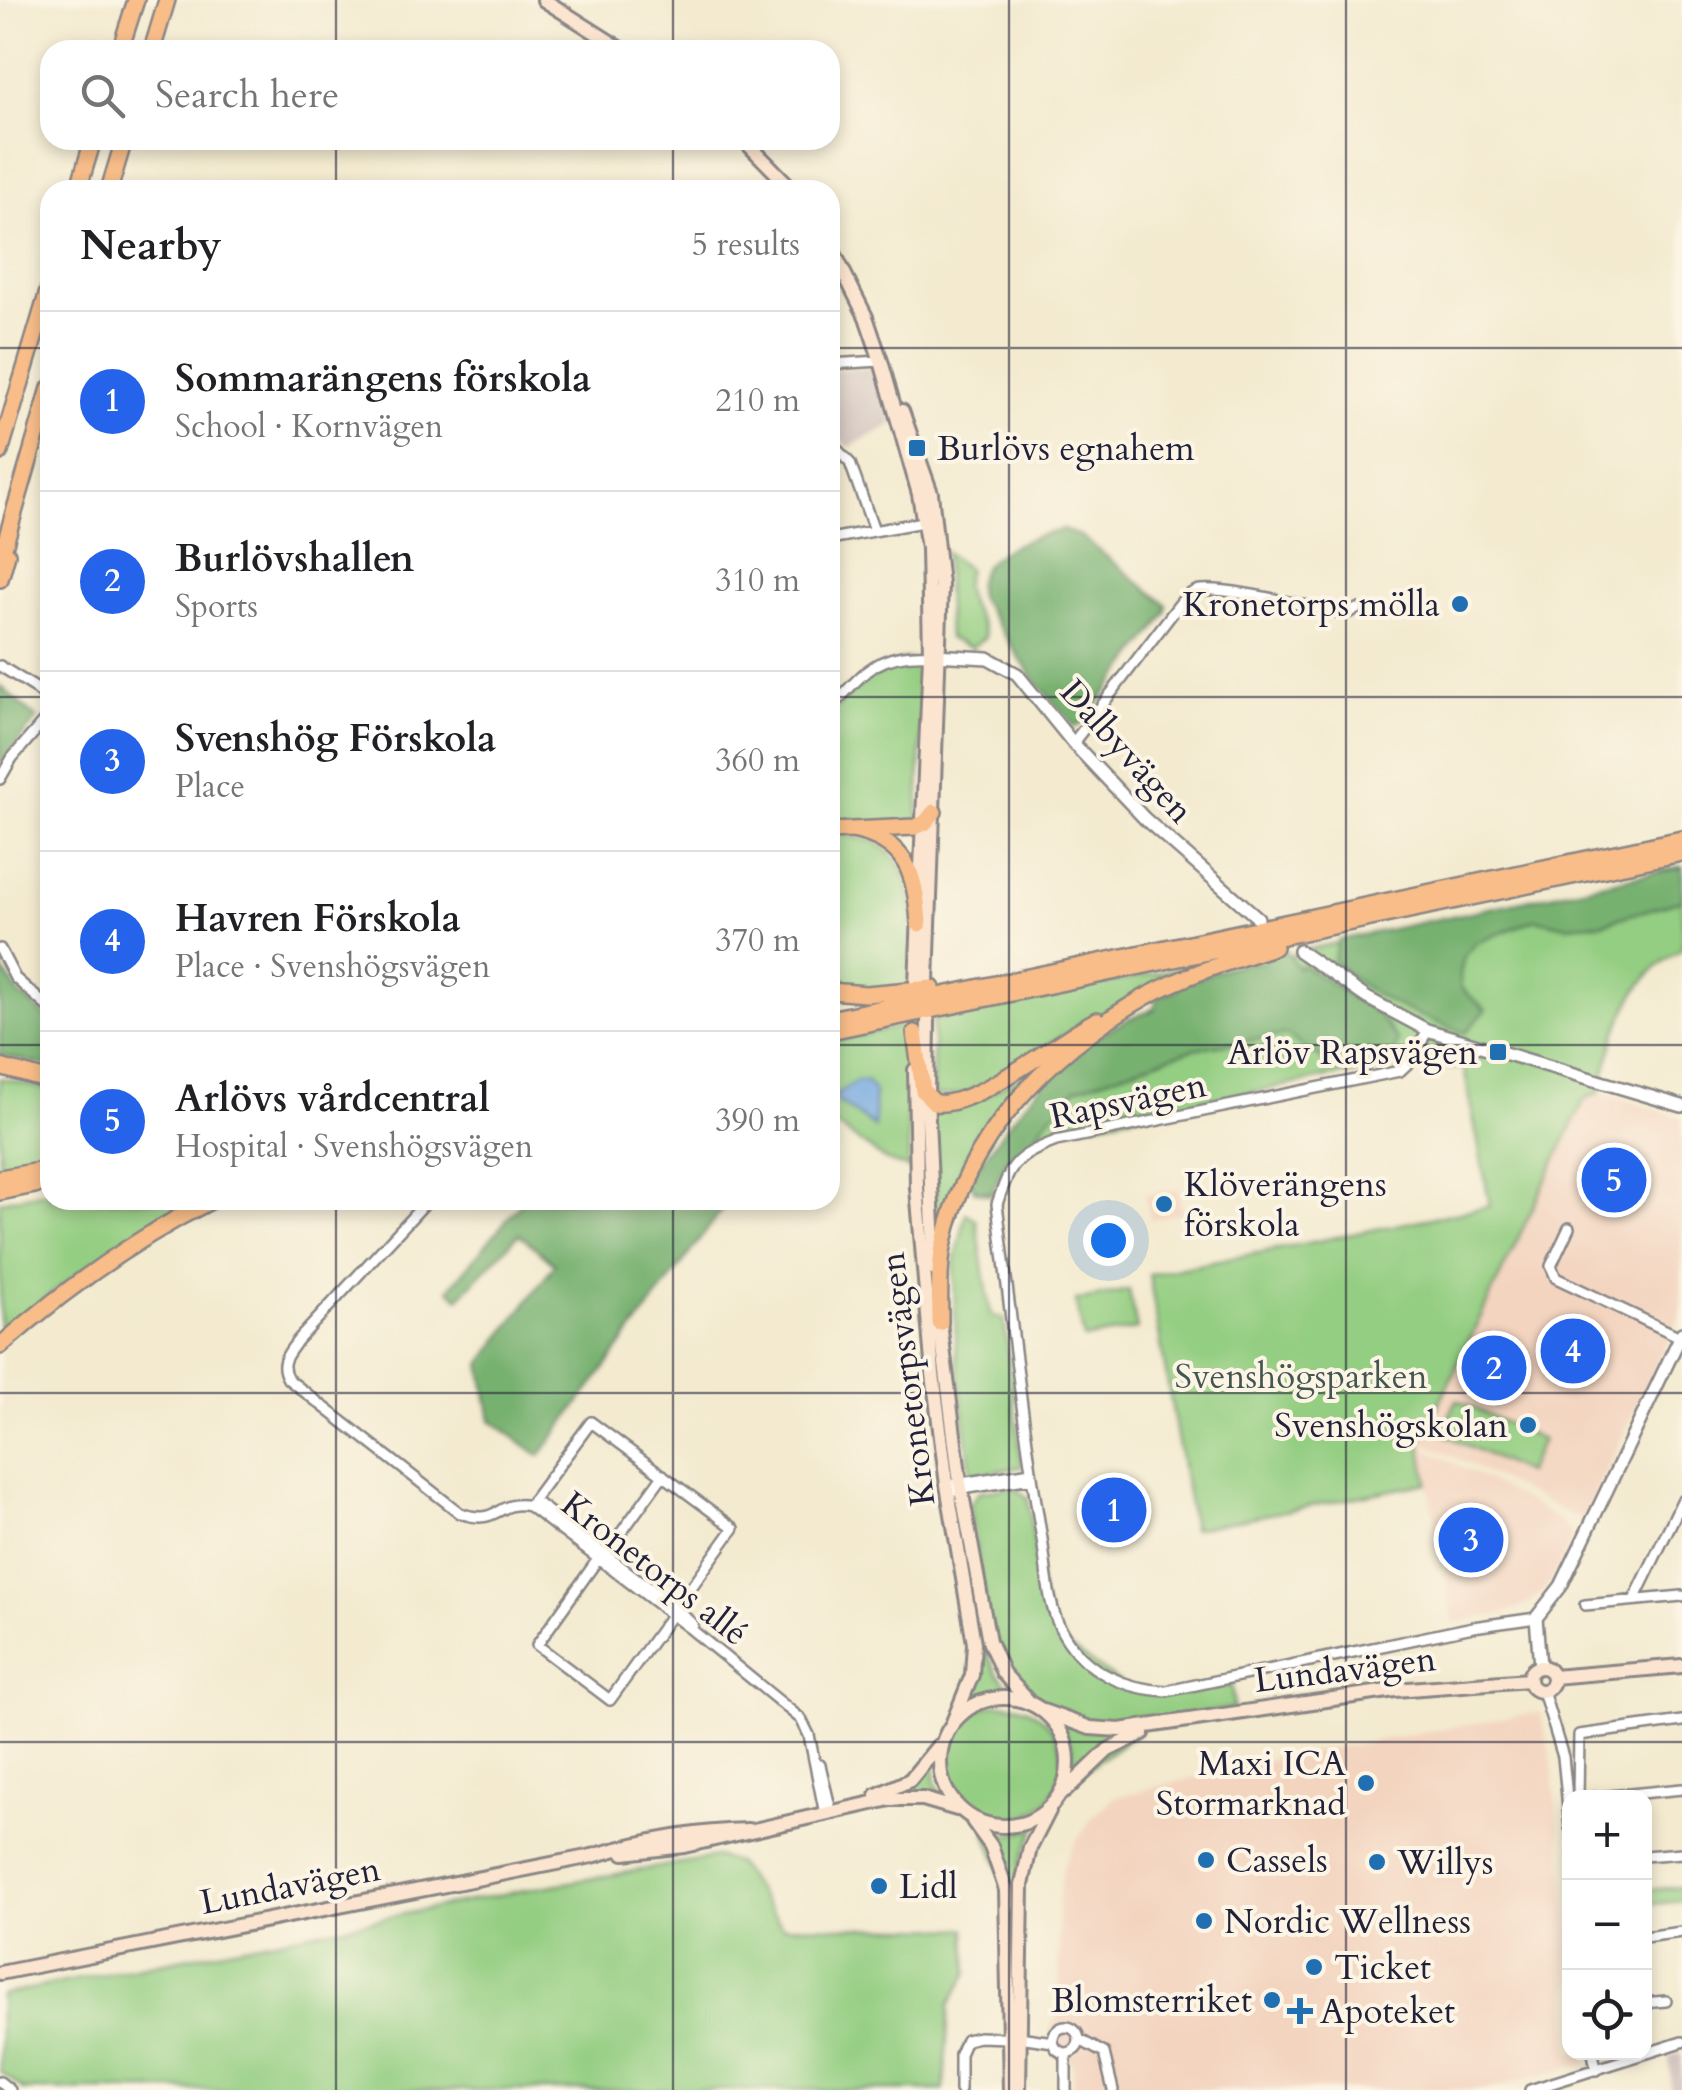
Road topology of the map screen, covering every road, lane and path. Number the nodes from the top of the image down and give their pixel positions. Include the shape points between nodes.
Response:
1 (136, 0) edge
2 (167, 0) edge
3 (544, 0) edge
4 (123, 40) edge
5 (155, 40) edge
6 (608, 40) edge
7 (90, 150) edge
8 (121, 150) edge
9 (754, 150) edge
10 (81, 180) edge
11 (111, 180) edge
12 (783, 180) edge
13 (840, 265) edge
14 (40, 318) edge
15 (880, 361) junction
16 (840, 363) edge
17 (40, 422) edge
18 (0, 452) edge
19 (840, 452) edge
20 (22, 482) junction
21 (930, 520) junction
22 (874, 530) junction
23 (840, 538) edge
24 (0, 561) edge
25 (0, 579) edge
26 (1357, 609) dead end
27 (935, 656) junction
28 (0, 666) edge
29 (40, 693) edge
30 (840, 698) edge
31 (40, 726) edge
32 (1073, 743) junction
33 (0, 780) edge
34 (930, 817) junction
35 (852, 830) junction
36 (840, 831) edge
37 (1682, 839) edge
38 (1682, 853) edge
39 (1258, 918) dead end
40 (1360, 922) junction
41 (919, 924) junction
42 (0, 949) edge
43 (1300, 951) dead end
44 (1010, 982) junction
45 (840, 991) edge
46 (1144, 998) junction
47 (40, 999) edge
48 (840, 1017) edge
49 (919, 1026) joint
50 (840, 1029) edge
51 (1427, 1030) junction
52 (0, 1067) edge
53 (40, 1078) edge
54 (927, 1098) junction
55 (1682, 1106) edge
56 (40, 1171) edge
57 (0, 1178) edge
58 (40, 1184) edge
59 (0, 1192) edge
60 (194, 1210) edge
61 (419, 1210) edge
62 (1570, 1228) dead end
63 (940, 1323) junction
64 (1681, 1335) edge
65 (0, 1346) edge
66 (1032, 1475) junction
67 (664, 1476) junction
68 (954, 1487) junction
69 (1682, 1502) edge
70 (531, 1503) junction
71 (602, 1558) junction
72 (1682, 1596) edge
73 (1634, 1600) junction
74 (1585, 1605) dead end
75 (673, 1612) junction
76 (1536, 1618) junction
77 (1540, 1666) junction
78 (1682, 1666) edge
79 (1554, 1678) junction
80 (1529, 1680) junction
81 (1543, 1691) junction
82 (1037, 1708) junction
83 (1682, 1721) edge
84 (953, 1722) junction
85 (1169, 1724) junction
86 (945, 1736) junction
87 (1682, 1789) edge
88 (1570, 1790) edge
89 (1573, 1790) edge
90 (1652, 1792) edge
91 (1054, 1802) junction
92 (828, 1812) junction
93 (965, 1813) junction
94 (1682, 1852) edge
95 (1652, 1855) edge
96 (1682, 1932) edge
97 (1652, 1936) edge
98 (0, 1972) edge
99 (1666, 2001) dead end
100 (1652, 2002) edge
101 (1014, 2038) junction
102 (1080, 2040) junction
103 (1053, 2042) junction
104 (1682, 2042) edge
105 (1066, 2053) junction
106 (1594, 2060) edge
107 (1596, 2070) junction
108 (0, 2082) edge
109 (10, 2090) edge
110 (960, 2090) edge
111 (1010, 2090) edge
112 (1019, 2090) edge
113 (1066, 2090) edge
114 (1113, 2090) edge
115 (1530, 2090) edge

1 - 4 highway
2 - 5 highway
3 - 6 main road
7 - 10 highway
8 - 11 highway
9 - 12 main road
13 - 15 main road
14 - 18 highway
15 - 16 street
15 - 21 main road via 920,457
17 - 20 highway
19 - 22 street
20 - 24 highway
20 - 25 highway
21 - 22 street
21 - 27 main road via 941,584
22 - 23 street
26 - 32 street via 1346,614 1198,590 1186,596
27 - 30 street via 882,660
27 - 32 street, Dalbyvägen via 982,657 1009,668
27 - 34 main road
28 - 29 street
31 - 33 street
32 - 39 street, Dalbyvägen via 1166,840
34 - 35 highway via 901,829
34 - 41 main road
34 - 41 main road via 922,984
35 - 36 highway
35 - 41 highway via 883,840 905,860
37 - 44 highway
38 - 40 highway
40 - 46 highway via 1236,959
40 - 50 highway
42 - 47 street via 15,978
43 - 51 street
44 - 45 highway via 894,994
44 - 48 highway
46 - 54 highway via 967,1098 942,1104
46 - 63 highway via 1048,1070 982,1145 946,1234
49 - 54 highway
49 - 68 main road, Kronetorpsvägen via 914,1103 922,1256
51 - 55 street
51 - 66 street, Rapsvägen via 1400,1071 1056,1141 1008,1169 998,1204
52 - 53 highway
54 - 63 main road, Kronetorpsvägen
56 - 57 highway
58 - 59 highway
60 - 65 highway via 122,1251
61 - 70 street, Kronetorps allé via 298,1340 282,1371 460,1513 487,1518
62 - 64 street via 1552,1266 1556,1278
63 - 68 main road, Kronetorpsvägen
64 - 76 street via 1561,1586
66 - 68 street
66 - 76 street, Rapsvägen via 1056,1620 1087,1663 1131,1686 1167,1692
67 - 70 street via 591,1422
67 - 71 street
67 - 75 street via 734,1528
68 - 82 main road, Kronetorpsvägen via 991,1650 1002,1673
68 - 84 main road, Kronetorpsvägen via 975,1651
69 - 73 street
70 - 71 street, Kronetorps allé
71 - 75 street, Kronetorps allé
71 - 75 street via 537,1645 610,1700
72 - 73 street
73 - 74 street
75 - 92 street, Kronetorps allé via 802,1714 812,1728
76 - 77 street
77 - 79 main road
77 - 80 main road
78 - 79 main road
79 - 81 main road
80 - 81 main road
80 - 85 main road, Lundavägen via 1349,1696
81 - 88 street
82 - 84 main road, Lundavägen via 993,1698
82 - 85 main road, Lundavägen via 1098,1729
82 - 91 main road via 1059,1730 1067,1753 1066,1778
83 - 89 street via 1579,1735
84 - 86 main road, Lundavägen
85 - 91 main road, Lundavägen via 1115,1745
86 - 92 main road, Lundavägen via 904,1784
86 - 93 main road, Lundavägen via 940,1773
87 - 90 street
91 - 93 main road, Lundavägen via 1036,1818 1009,1826
91 - 101 main road via 1023,1877
92 - 93 main road, Lundavägen via 898,1798 930,1800
92 - 98 main road, Lundavägen via 635,1844
93 - 101 main road via 992,1846 1005,1882
94 - 95 street
96 - 97 street
99 - 100 street
101 - 103 street
101 - 110 street via 966,2040
101 - 111 main road
101 - 112 main road
102 - 103 street via 1063,2026
102 - 105 street
102 - 114 street via 1104,2053
103 - 105 street
104 - 107 street
105 - 113 street
106 - 107 street
107 - 115 street
108 - 109 street

